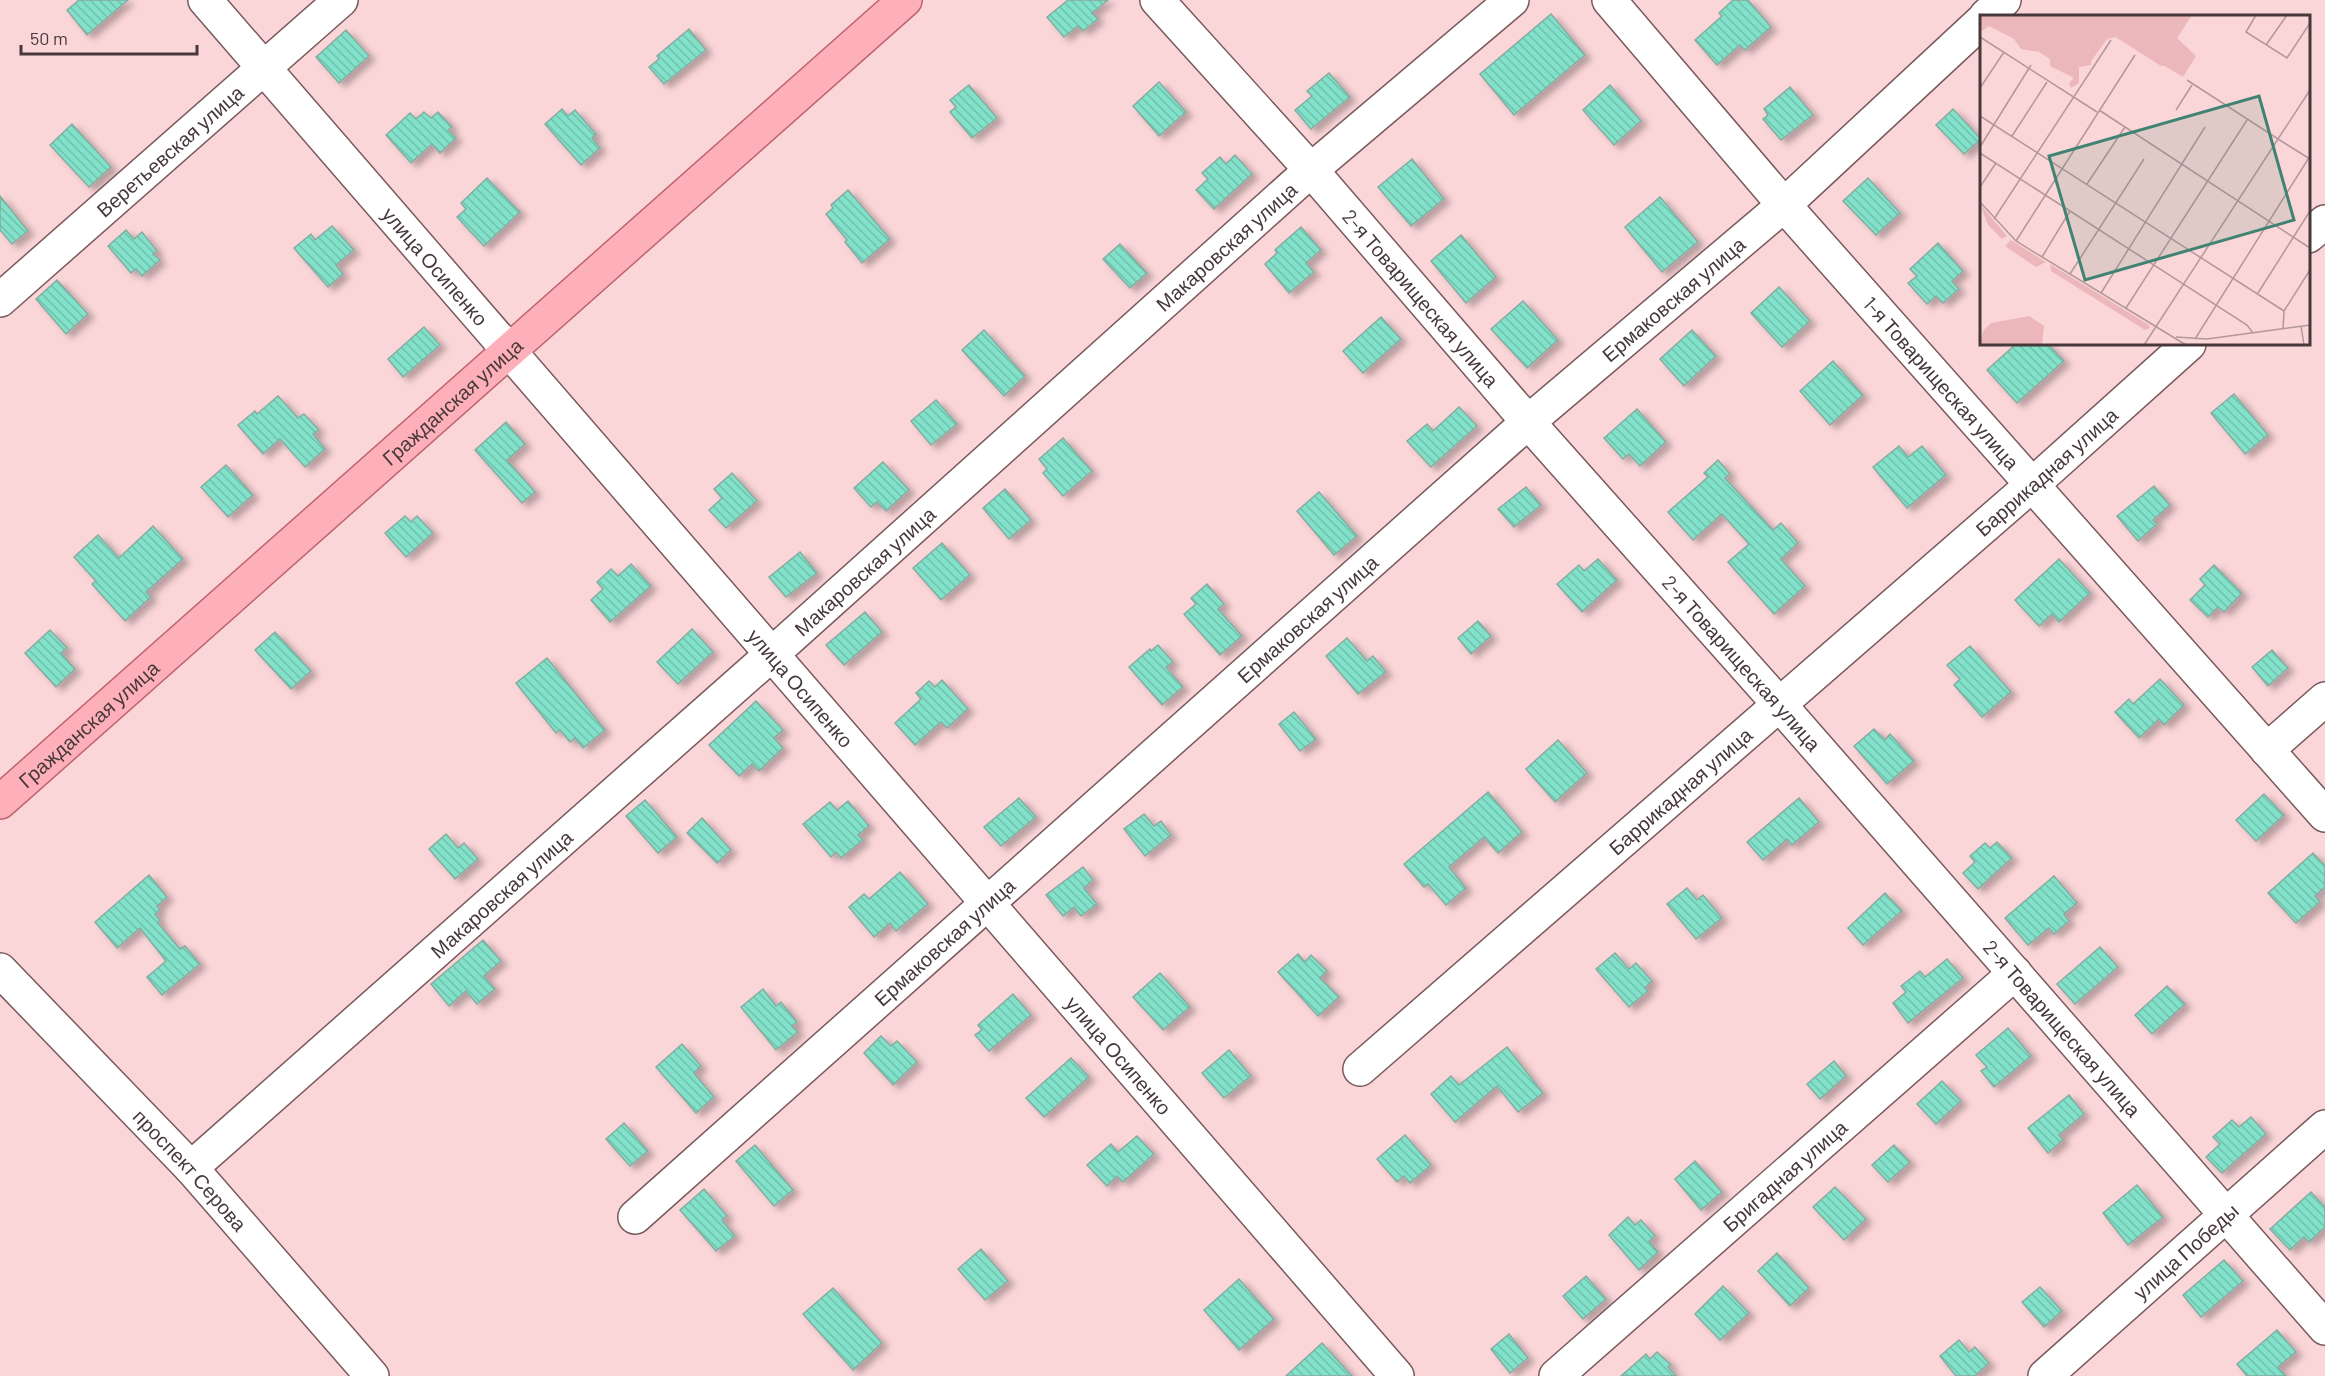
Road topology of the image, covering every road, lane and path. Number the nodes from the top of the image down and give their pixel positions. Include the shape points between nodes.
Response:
1 (205, 0) edge
2 (341, 0) edge
3 (905, 0) edge
4 (1157, 0) edge
5 (1512, 0) edge
6 (1609, 0) edge
7 (2004, 0) edge
8 (1987, 15) edge
9 (1980, 23) edge
10 (264, 66) junction
11 (1311, 170) junction
12 (1784, 205) junction
13 (2325, 222) edge
14 (2310, 234) edge
15 (0, 300) edge
16 (2188, 345) edge
17 (509, 349) junction
18 (1528, 422) junction
19 (2033, 484) junction
20 (772, 654) junction
21 (2325, 699) edge
22 (1779, 704) junction
23 (2268, 750) junction
24 (0, 802) edge
25 (2325, 815) edge
26 (988, 905) junction
27 (0, 970) edge
28 (2015, 973) junction
29 (1360, 1070) dead end
30 (2325, 1127) edge
31 (191, 1168) junction
32 (2226, 1214) junction
33 (635, 1217) dead end
34 (2325, 1328) edge
35 (372, 1376) edge
36 (1397, 1376) edge
37 (1556, 1376) edge
38 (2045, 1376) edge

1 - 10 street, улица Осипенко
2 - 10 street, Веретьевская улица
3 - 17 main road, Гражданская улица
4 - 11 street, 2-я Товарищеская улица
5 - 11 street, Макаровская улица
6 - 12 street, 1-я Товарищеская улица
7 - 8 street
9 - 12 street, Ермаковская улица
10 - 15 street, Веретьевская улица
10 - 17 street, улица Осипенко
11 - 18 street, 2-я Товарищеская улица
11 - 20 street, Макаровская улица
12 - 18 street, Ермаковская улица
12 - 19 street, 1-я Товарищеская улица
13 - 14 street
16 - 19 street, Баррикадная улица
17 - 20 street, улица Осипенко
17 - 24 main road, Гражданская улица
18 - 22 street, 2-я Товарищеская улица
18 - 26 street, Ермаковская улица
19 - 22 street, Баррикадная улица
19 - 23 street, 1-я Товарищеская улица
20 - 26 street, улица Осипенко
20 - 31 street, Макаровская улица
21 - 23 street
22 - 28 street, 2-я Товарищеская улица
22 - 29 street, Баррикадная улица
23 - 25 street, 1-я Товарищеская улица
26 - 33 street, Ермаковская улица
26 - 36 street, улица Осипенко
27 - 31 street, проспект Серова
28 - 32 street, 2-я Товарищеская улица
28 - 37 street, Бригадная улица
30 - 32 street, улица Победы
31 - 35 street, проспект Серова
32 - 34 street, 2-я Товарищеская улица
32 - 38 street, улица Победы

